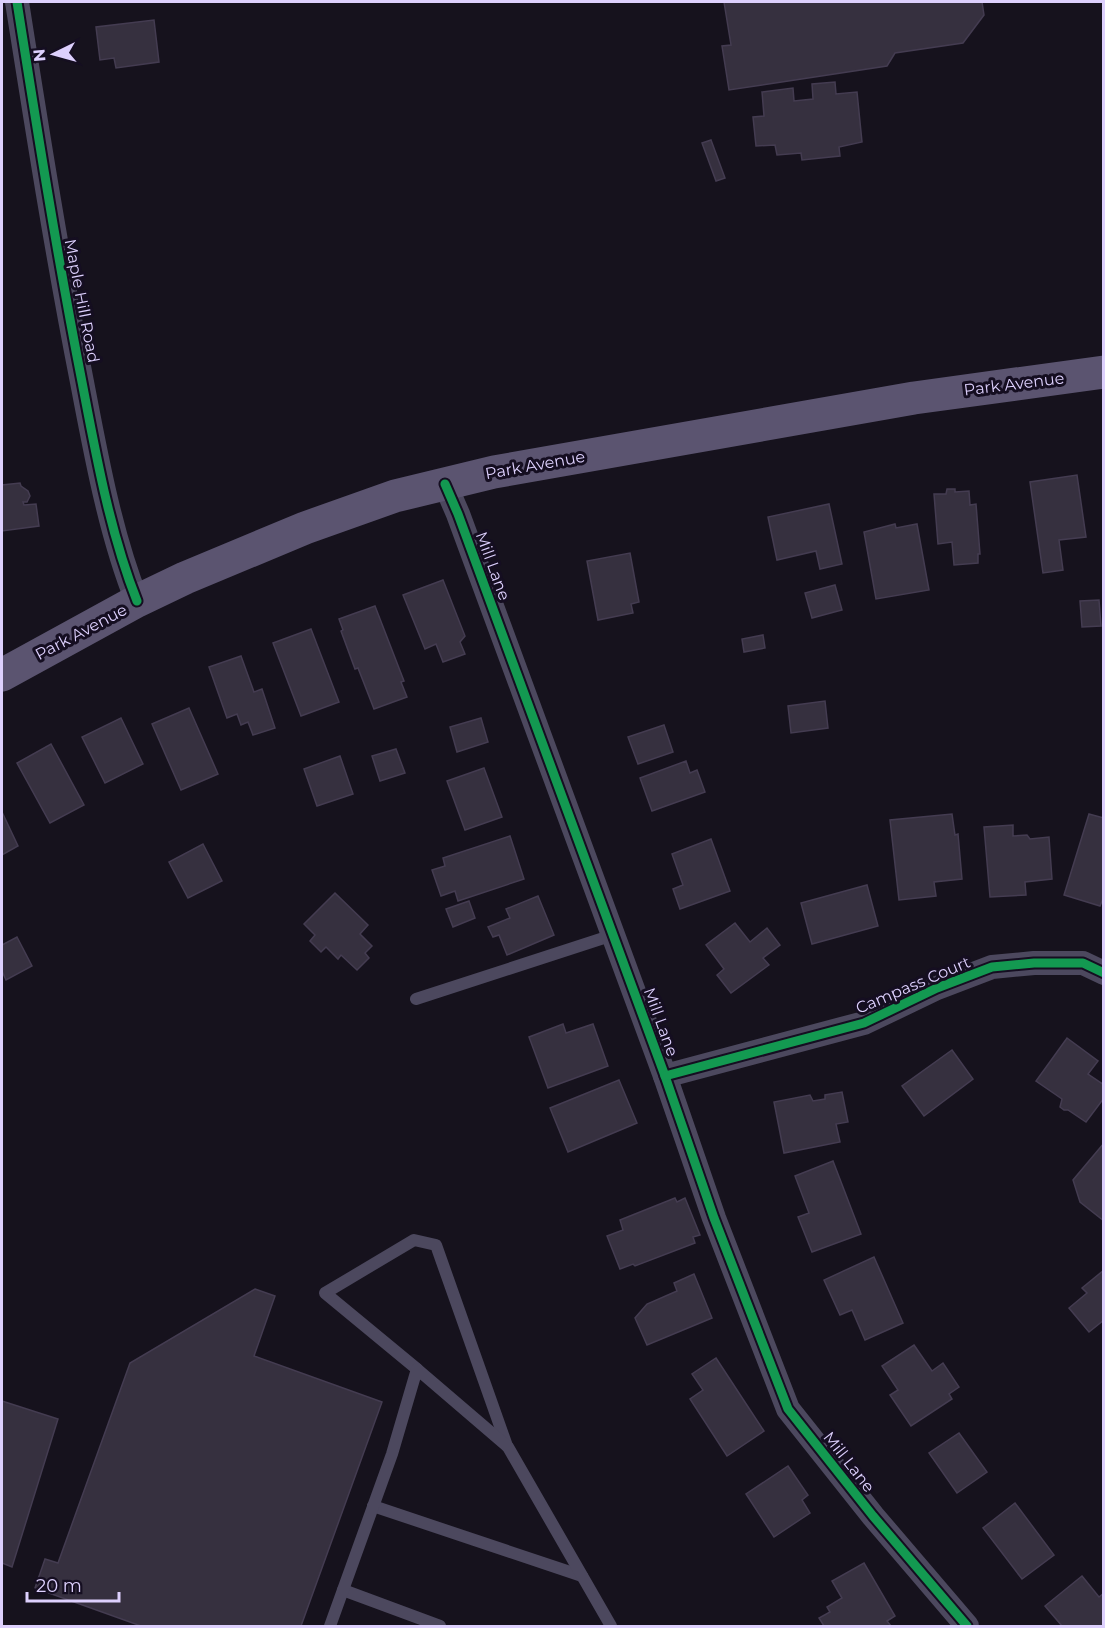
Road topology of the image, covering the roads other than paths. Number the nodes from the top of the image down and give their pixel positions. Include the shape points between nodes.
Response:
1 (17, 2) edge
2 (1104, 372) edge
3 (445, 484) junction
4 (138, 601) junction
5 (2, 675) edge
6 (613, 935) junction
7 (1104, 974) edge
8 (416, 999) dead end
9 (665, 1076) junction
10 (417, 1369) junction
11 (508, 1447) junction
12 (373, 1506) junction
13 (582, 1576) junction
14 (343, 1590) junction
15 (330, 1626) edge
16 (440, 1626) edge
17 (611, 1626) edge
18 (967, 1626) edge

1 - 4 street, Maple Hill Road via 53,228 90,421 123,564
2 - 3 main road, Park Avenue via 914,398
3 - 4 main road, Park Avenue via 395,496 305,528
3 - 6 street, Mill Lane
4 - 5 main road, Park Avenue
6 - 8 lane
6 - 9 street, Mill Lane
7 - 9 street, Campass Court via 1083,963 992,967 864,1023
9 - 18 street, Mill Lane via 714,1218 788,1409
10 - 11 lane
10 - 11 lane via 325,1293 414,1240 436,1245
10 - 12 lane
11 - 13 lane
12 - 13 lane
12 - 14 lane
13 - 17 lane
14 - 15 lane
14 - 16 lane

